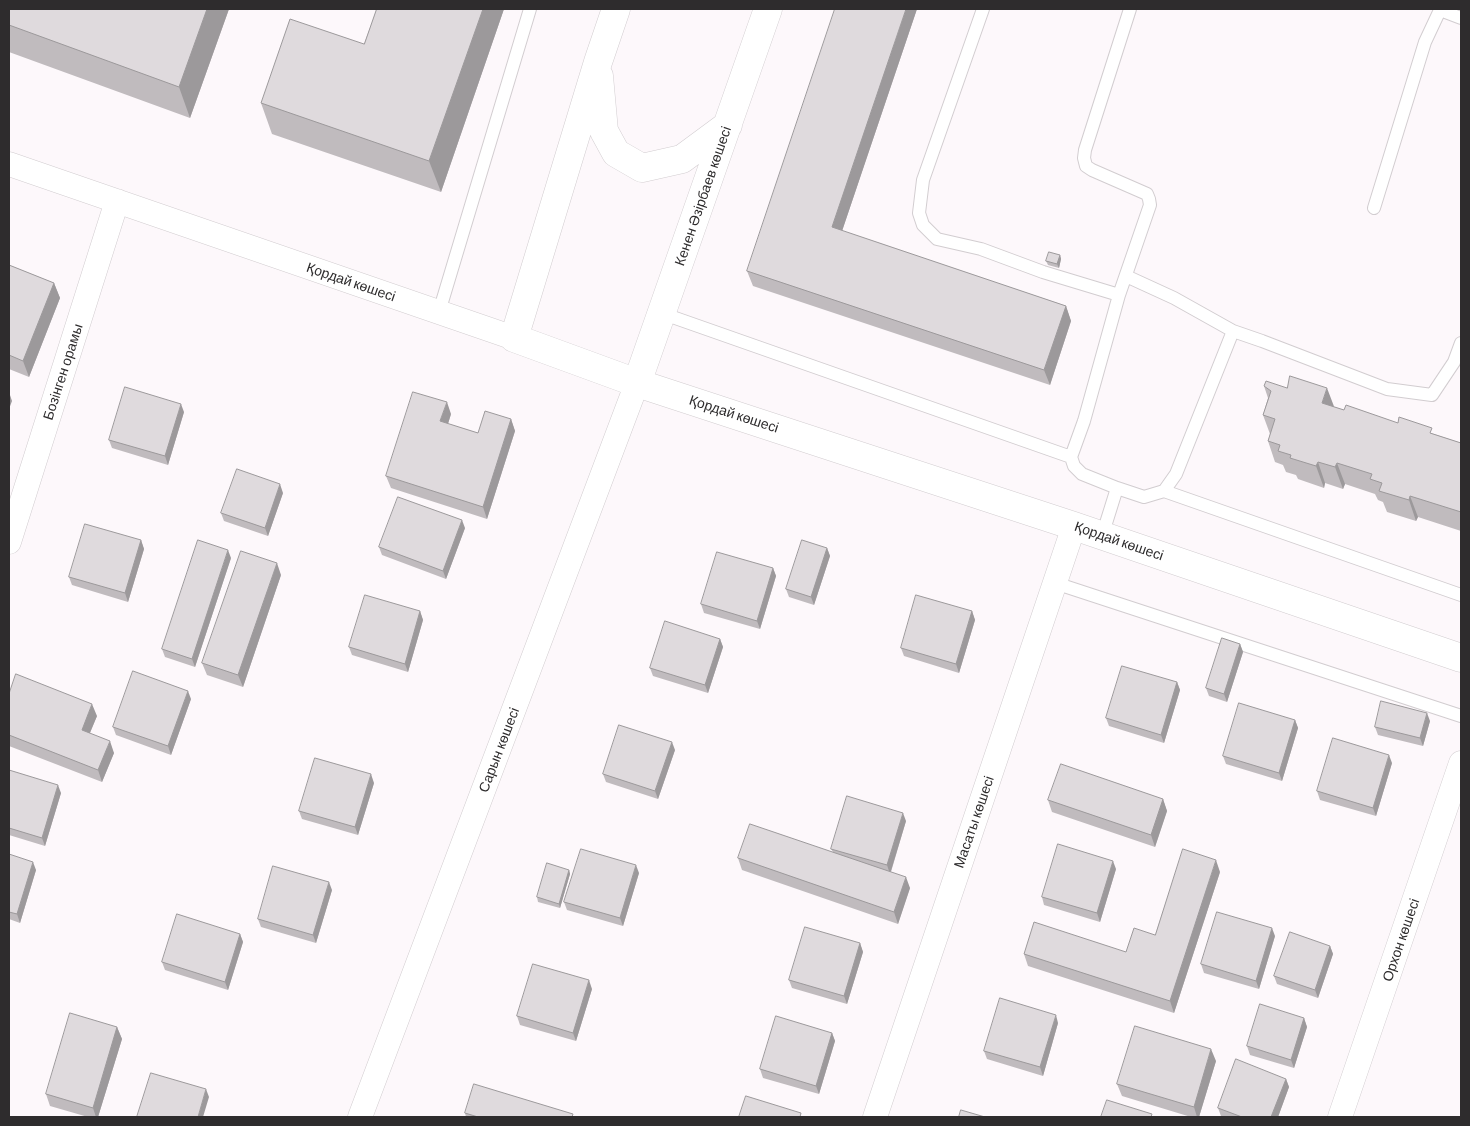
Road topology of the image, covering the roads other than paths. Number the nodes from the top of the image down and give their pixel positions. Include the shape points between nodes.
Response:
1 (530, 9) edge
2 (616, 9) edge
3 (768, 9) edge
4 (983, 9) edge
5 (1130, 9) edge
6 (1438, 9) edge
7 (1461, 18) edge
8 (598, 62) junction
9 (728, 125) junction
10 (9, 164) edge
11 (117, 201) junction
12 (1374, 208) dead end
13 (1126, 276) junction
14 (1119, 295) junction
15 (439, 312) junction
16 (661, 313) junction
17 (1233, 332) junction
18 (514, 338) junction
19 (1461, 343) edge
20 (637, 382) junction
21 (1071, 457) junction
22 (1117, 488) junction
23 (1164, 491) junction
24 (1074, 526) junction
25 (1102, 536) junction
26 (9, 542) edge
27 (1055, 583) junction
28 (1461, 595) edge
29 (1461, 658) edge
30 (1461, 716) edge
31 (1461, 763) edge
32 (360, 1117) edge
33 (875, 1117) edge
34 (1340, 1117) edge

1 - 15 lane
2 - 8 street
3 - 9 street, Кенен Әзірбаев көшесі
4 - 14 lane via 923,180 919,213 923,225 937,239 981,249
5 - 13 lane via 1084,158 1086,166 1092,170 1150,198
6 - 7 lane
6 - 12 lane
8 - 9 street via 604,131 616,153 642,168 682,159
8 - 18 street
9 - 16 street, Кенен Әзірбаев көшесі
10 - 11 street, Қордай көшесі
11 - 15 street, Қордай көшесі
11 - 26 street, Бозінген орамы
13 - 14 lane
13 - 17 lane via 1174,298
14 - 21 lane
15 - 18 street, Қордай көшесі
16 - 20 street, Кенен Әзірбаев көшесі
16 - 21 lane
17 - 19 lane via 1387,389 1432,395 1454,362
17 - 23 lane via 1176,474
18 - 20 street, Қордай көшесі
20 - 24 street, Қордай көшесі
20 - 32 street, Сарын көшесі
21 - 22 lane via 1082,474
22 - 23 lane via 1144,497
22 - 25 lane
23 - 28 lane
24 - 25 street, Қордай көшесі
24 - 27 street, Масаты көшесі
25 - 29 street, Қордай көшесі
27 - 30 lane
27 - 33 street, Масаты көшесі
31 - 34 street, Орхон көшесі

